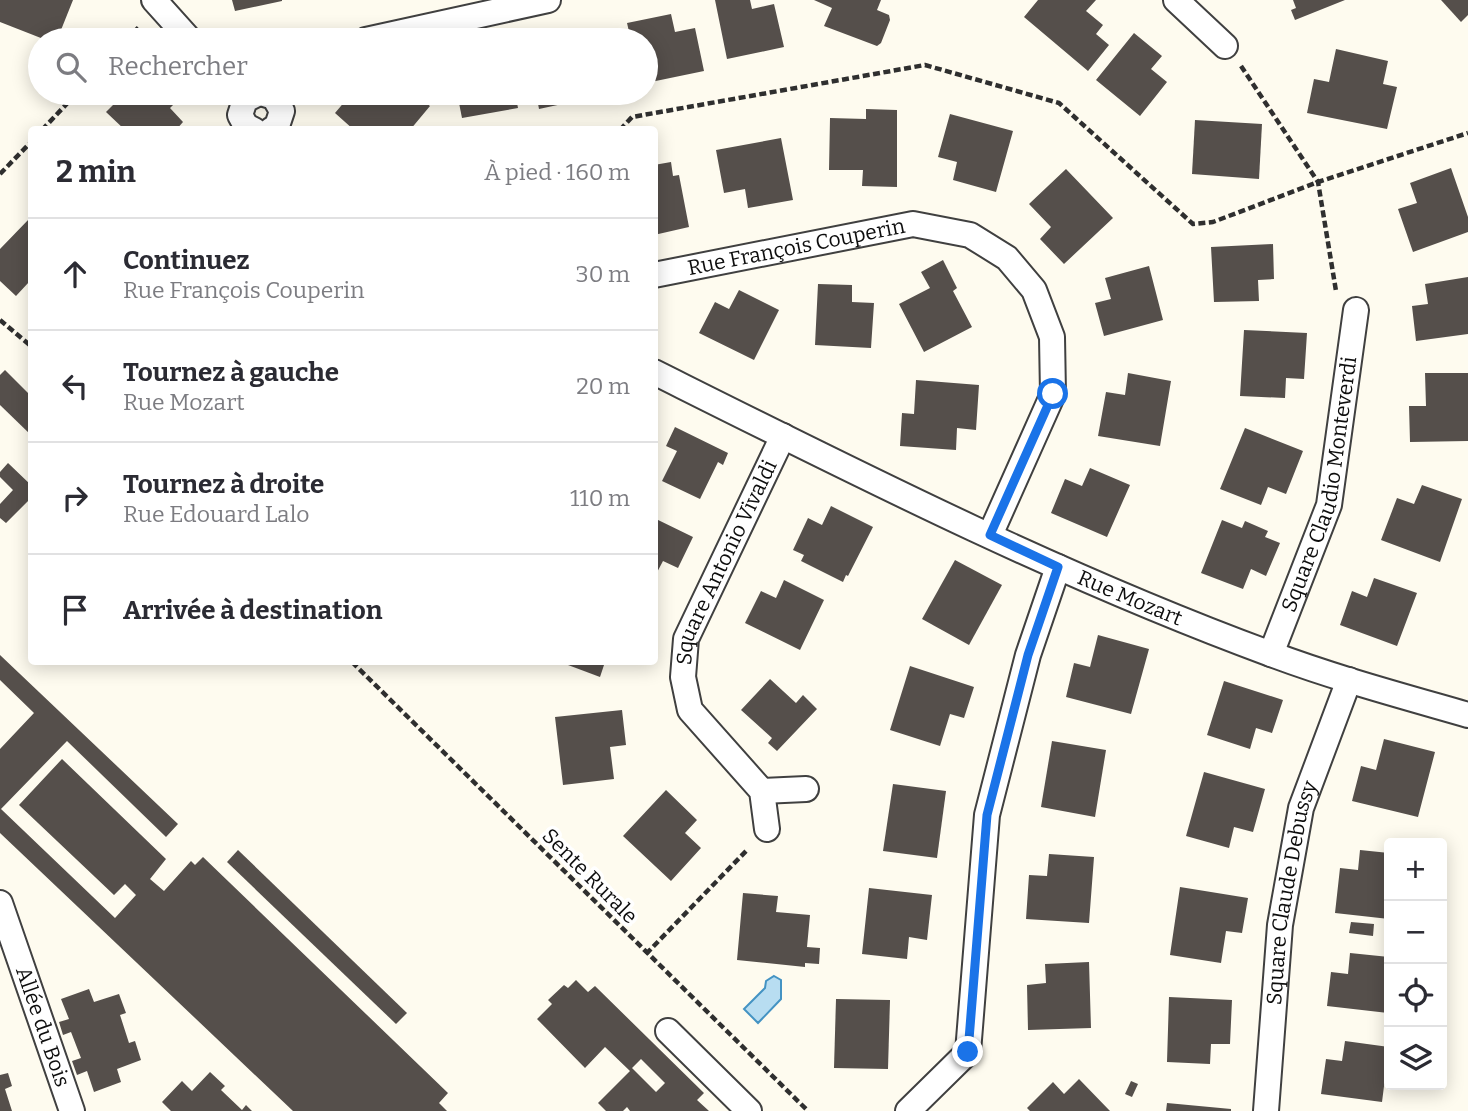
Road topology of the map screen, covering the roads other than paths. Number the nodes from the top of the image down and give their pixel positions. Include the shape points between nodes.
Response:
1 (154, 0) edge
2 (548, 0) edge
3 (1176, 0) edge
4 (179, 28) edge
5 (421, 28) edge
6 (1225, 46) road end
7 (250, 105) edge
8 (274, 105) edge
9 (259, 126) edge
10 (264, 126) edge
11 (658, 274) edge
12 (1356, 310) road end
13 (658, 374) edge
14 (782, 436) junction
15 (990, 535) junction
16 (1058, 567) junction
17 (1270, 654) junction
18 (1349, 680) junction
19 (1468, 715) edge
20 (806, 789) dead end
21 (762, 791) junction
22 (767, 829) road end
23 (0, 903) edge
24 (668, 1031) dead end
25 (72, 1111) edge
26 (749, 1111) edge
27 (908, 1111) edge
28 (1266, 1111) edge

1 - 4 street
2 - 5 street
3 - 6 street
7 - 9 street via 240,115
8 - 10 street via 282,111
11 - 15 street, Rue François Couperin via 913,224 970,235 1007,258 1034,290 1052,337 1053,394
12 - 17 street, Square Claudio Monteverdi via 1329,505
13 - 14 street, Rue Mozart
14 - 15 street, Rue Mozart
14 - 21 street, Square Antonio Vivaldi via 685,639 683,677 690,710
15 - 16 street, Rue Mozart
16 - 17 street, Rue Mozart
16 - 27 street via 1028,655 987,815 968,1052
17 - 18 street, Rue Mozart
18 - 19 street, Rue Mozart
18 - 28 street, Square Claude Debussy via 1301,808 1279,925
20 - 21 street
21 - 22 street
23 - 25 street, Allée du Bois
24 - 26 street

